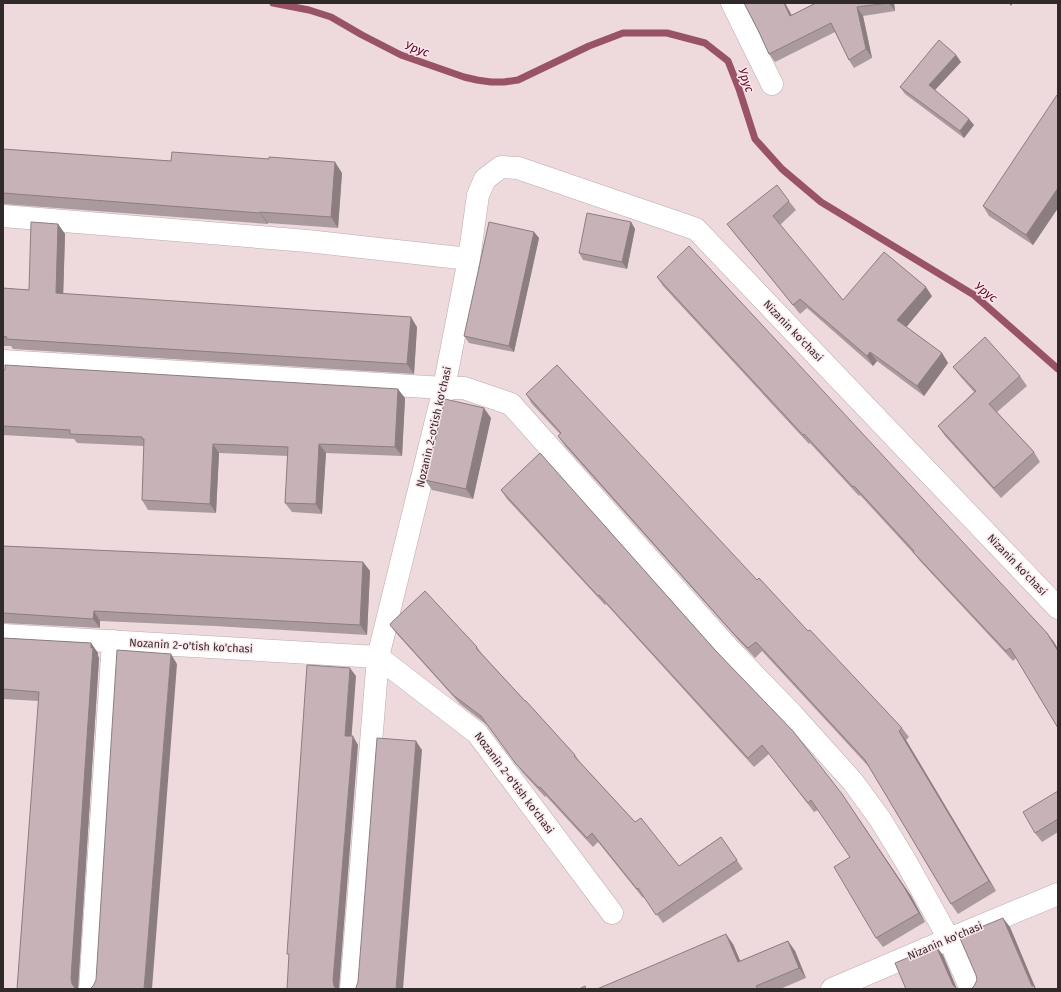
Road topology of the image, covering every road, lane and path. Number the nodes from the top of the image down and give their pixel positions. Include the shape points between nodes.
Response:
1 (732, 3) edge
2 (772, 84) dead end
3 (478, 195) joint
4 (3, 216) edge
5 (469, 259) junction
6 (3, 361) edge
7 (444, 388) junction
8 (1058, 608) edge
9 (3, 635) edge
10 (113, 641) junction
11 (378, 657) junction
12 (1058, 894) edge
13 (612, 913) dead end
14 (949, 938) junction
15 (90, 989) edge
16 (351, 989) edge
17 (832, 989) edge
18 (971, 989) edge

1 - 2 street
3 - 5 street, Nozanin 2-o'tish ko'chasi
3 - 8 street, Nizanin ko'chasi via 485,179 501,167 518,168 696,229
4 - 5 street via 307,241
5 - 7 street, Nozanin 2-o'tish ko'chasi
6 - 7 street
7 - 11 street, Nozanin 2-o'tish ko'chasi
7 - 14 street via 464,388 511,404 731,651 853,782 880,819
9 - 10 street, Nozanin 2-o'tish ko'chasi
10 - 11 street, Nozanin 2-o'tish ko'chasi
10 - 15 street
11 - 13 street, Nozanin 2-o'tish ko'chasi via 477,733
11 - 16 street, Nozanin 2-o'tish ko'chasi
12 - 14 street, Nizanin ko'chasi
14 - 17 street, Nizanin ko'chasi
14 - 18 street

